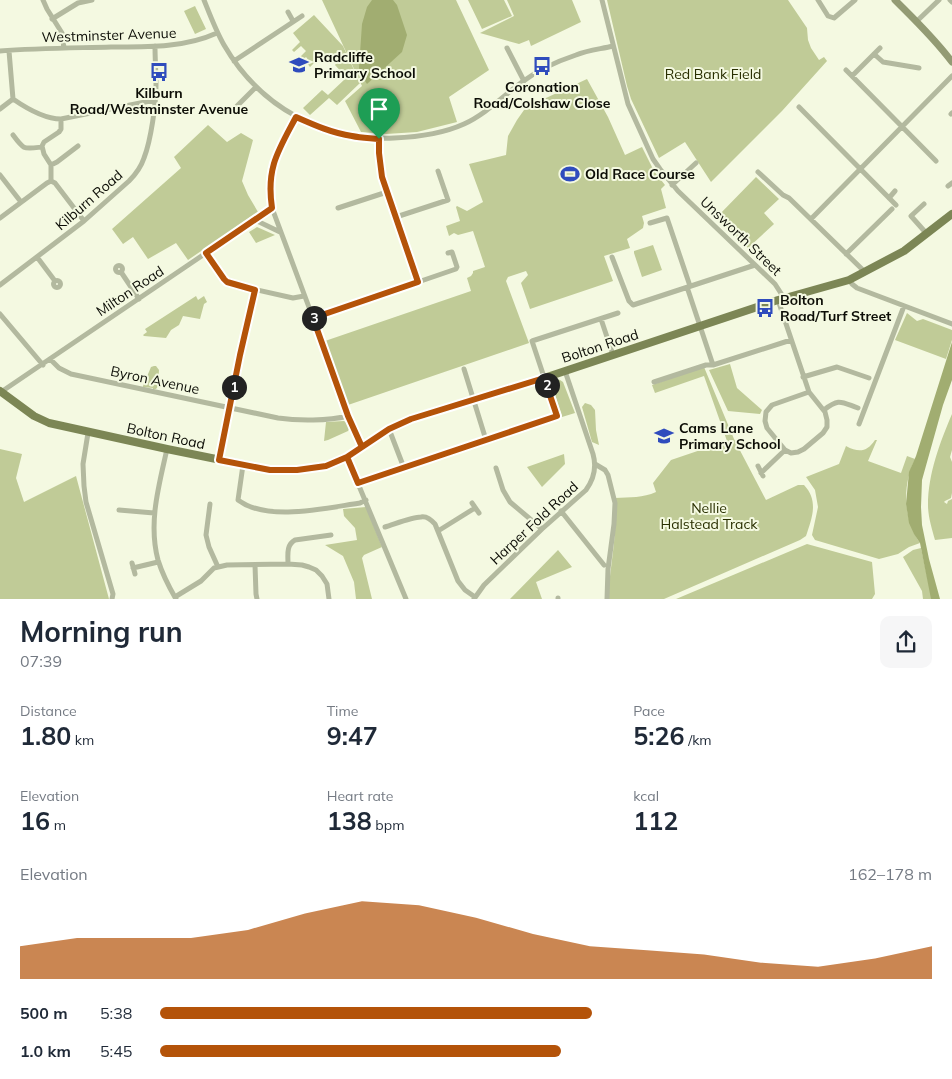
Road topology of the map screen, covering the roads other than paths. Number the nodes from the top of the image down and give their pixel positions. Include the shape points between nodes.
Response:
1 (42, 0) edge
2 (92, 0) edge
3 (204, 0) edge
4 (602, 0) edge
5 (818, 0) edge
6 (855, 0) edge
7 (894, 0) edge
8 (939, 0) edge
9 (288, 12) dead end
10 (302, 16) dead end
11 (52, 19) junction
12 (293, 21) junction
13 (917, 22) junction
14 (217, 33) junction
15 (155, 46) junction
16 (613, 46) junction
17 (64, 48) junction
18 (507, 48) dead end
19 (880, 48) dead end
20 (9, 50) junction
21 (0, 51) edge
22 (874, 54) junction
23 (234, 61) junction
24 (952, 62) edge
25 (919, 68) dead end
26 (846, 70) dead end
27 (852, 76) junction
28 (952, 76) edge
29 (524, 81) junction
30 (256, 87) junction
31 (13, 99) junction
32 (155, 100) junction
33 (799, 107) dead end
34 (808, 107) dead end
35 (0, 109) edge
36 (237, 112) dead end
37 (804, 112) junction
38 (296, 117) junction
39 (61, 118) junction
40 (902, 126) junction
41 (13, 135) dead end
42 (379, 139) junction
43 (78, 146) dead end
44 (934, 147) dead end
45 (42, 148) junction
46 (928, 152) junction
47 (936, 161) dead end
48 (696, 163) dead end
49 (51, 165) junction
50 (861, 169) junction
51 (438, 171) dead end
52 (758, 172) dead end
53 (0, 175) edge
54 (51, 181) junction
55 (672, 185) junction
56 (895, 191) dead end
57 (387, 192) junction
58 (889, 198) junction
59 (21, 202) junction
60 (924, 204) dead end
61 (272, 208) junction
62 (338, 208) dead end
63 (952, 214) edge
64 (396, 217) junction
65 (0, 218) edge
66 (811, 219) junction
67 (255, 220) junction
68 (84, 221) junction
69 (650, 224) dead end
70 (280, 232) junction
71 (926, 234) junction
72 (206, 253) junction
73 (448, 253) dead end
74 (846, 254) junction
75 (37, 257) junction
76 (612, 261) dead end
77 (755, 265) junction
78 (121, 272) dead end
79 (865, 272) junction
80 (849, 280) junction
81 (55, 281) dead end
82 (418, 282) junction
83 (0, 285) edge
84 (688, 287) junction
85 (255, 290) junction
86 (304, 296) junction
87 (139, 299) junction
88 (781, 299) junction
89 (904, 306) junction
90 (618, 313) dead end
91 (0, 314) edge
92 (313, 318) junction
93 (601, 319) junction
94 (952, 324) edge
95 (700, 326) junction
96 (791, 340) junction
97 (613, 355) junction
98 (50, 359) junction
99 (43, 364) junction
100 (713, 365) junction
101 (464, 369) dead end
102 (566, 371) junction
103 (803, 376) junction
104 (544, 378) junction
105 (869, 378) dead end
106 (654, 382) dead end
107 (0, 392) edge
108 (809, 392) junction
109 (474, 399) junction
110 (230, 408) junction
111 (858, 408) dead end
112 (824, 410) junction
113 (348, 416) junction
114 (859, 424) dead end
115 (389, 429) junction
116 (88, 433) junction
117 (486, 440) junction
118 (362, 447) junction
119 (167, 449) junction
120 (785, 450) junction
121 (347, 457) junction
122 (219, 460) junction
123 (595, 464) junction
124 (243, 465) junction
125 (758, 466) dead end
126 (404, 468) junction
127 (496, 468) dead end
128 (358, 483) junction
129 (366, 500) junction
130 (208, 507) dead end
131 (475, 508) dead end
132 (561, 510) junction
133 (122, 513) dead end
134 (154, 513) junction
135 (385, 527) dead end
136 (542, 529) junction
137 (438, 531) junction
138 (328, 537) dead end
139 (158, 562) junction
140 (288, 564) junction
141 (255, 565) junction
142 (604, 565) dead end
143 (218, 567) junction
144 (133, 568) dead end
145 (176, 598) edge
146 (474, 598) edge
147 (112, 599) edge
148 (257, 599) edge
149 (329, 599) edge
150 (406, 599) edge
151 (607, 599) edge

1 - 11 street
2 - 11 street via 78,3
3 - 14 street
4 - 16 street, Unsworth Street
5 - 6 street via 828,16 834,18
7 - 13 main road
8 - 13 street
9 - 12 street
10 - 12 street
11 - 17 street via 62,33
12 - 23 street
13 - 24 main road
14 - 15 street, Westminster Avenue via 188,42
14 - 23 street
15 - 17 street, Westminster Avenue
15 - 32 street, Kilburn Road
16 - 29 street via 576,55
16 - 55 street, Unsworth Street via 628,104 653,159
17 - 20 street, Westminster Avenue
18 - 29 street
19 - 22 street
20 - 21 street, Westminster Avenue
20 - 31 street
22 - 25 street via 883,62 909,70
22 - 27 street
23 - 30 street
26 - 27 street
27 - 40 street
28 - 40 street
29 - 42 street via 486,112 453,129 417,137
30 - 36 street via 238,106
30 - 38 street
31 - 35 street
31 - 39 street via 45,116
32 - 39 street
32 - 68 street, Kilburn Road via 146,151 140,166 130,181
33 - 37 street
34 - 37 street
37 - 50 street
38 - 42 street via 336,132
38 - 61 street via 272,168 269,186
39 - 45 street via 61,129 44,142
40 - 46 street
40 - 50 street
41 - 45 street via 24,148
42 - 57 street via 380,165
43 - 49 street
44 - 46 street
45 - 49 street
46 - 47 street
48 - 55 street
49 - 54 street
50 - 58 street
50 - 66 street
51 - 64 street via 448,200
52 - 66 street
53 - 59 street
54 - 59 street
54 - 68 street
55 - 77 street, Unsworth Street
56 - 58 street
57 - 62 street
57 - 64 street
58 - 74 street via 894,207
59 - 65 street
60 - 71 street via 911,216
61 - 67 street, Milton Road
61 - 70 street
63 - 71 main road, Bolton Road
64 - 82 street
66 - 74 street
67 - 70 street
67 - 72 street, Milton Road
68 - 75 street, Kilburn Road
69 - 84 street via 667,218
70 - 86 street
71 - 79 main road, Bolton Road via 904,251
72 - 85 street via 227,282
72 - 87 street, Milton Road
73 - 82 street via 452,252 456,269
74 - 79 street
75 - 81 street
75 - 83 street, Kilburn Road
76 - 84 street via 630,304
77 - 84 street
77 - 88 street, Unsworth Street via 775,284
78 - 87 street
79 - 80 main road, Bolton Road
80 - 88 main road, Bolton Road
80 - 89 street via 857,288
82 - 92 street
84 - 95 street
85 - 86 street via 293,298
85 - 110 street
86 - 92 street
87 - 98 street, Milton Road
88 - 95 main road, Bolton Road
88 - 96 street, Unsworth Street
89 - 94 street
89 - 114 street
90 - 93 street
91 - 99 street
92 - 113 street
93 - 97 street
93 - 104 street via 532,341
95 - 97 main road, Bolton Road
95 - 100 street
96 - 100 street
96 - 103 street, Unsworth Street
97 - 102 main road, Bolton Road
98 - 99 street, Milton Road
98 - 110 street, Byron Avenue via 72,374
99 - 107 street, Milton Road
100 - 106 street
101 - 109 street
102 - 104 main road, Bolton Road
102 - 123 street
103 - 105 street via 837,367
103 - 108 street, Unsworth Street
104 - 109 main road, Bolton Road
104 - 117 street via 557,416
107 - 116 main road, Bolton Road via 34,416
108 - 112 street
108 - 120 street via 772,405 766,412 767,428
109 - 115 main road, Bolton Road
109 - 117 street
110 - 113 street, Byron Avenue via 291,420
110 - 122 street
111 - 112 street via 840,402
112 - 120 street via 827,427 823,434 798,452
113 - 118 street
115 - 118 main road, Bolton Road
115 - 126 street
116 - 119 main road, Bolton Road
116 - 147 street via 83,464 86,502
117 - 126 street
118 - 121 main road, Bolton Road
119 - 122 main road, Bolton Road
119 - 134 street
120 - 125 street via 762,474
121 - 124 main road, Bolton Road via 326,466 306,469 270,470
121 - 128 street
122 - 124 main road, Bolton Road
123 - 132 street, Harper Fold Road via 591,484
123 - 151 street via 608,475 615,503
124 - 129 street via 238,500 248,507 282,513
126 - 128 street
127 - 136 street via 506,497
128 - 129 street
129 - 150 street
130 - 143 street via 207,541
131 - 137 street
132 - 136 street, Harper Fold Road
132 - 142 street
133 - 134 street
134 - 139 street
135 - 137 street via 420,516 427,517
136 - 146 street, Harper Fold Road
137 - 146 street via 458,581
138 - 140 street via 290,543
139 - 144 street
139 - 145 street
140 - 141 street
140 - 149 street via 316,570 326,584
141 - 143 street
141 - 148 street
143 - 145 street

